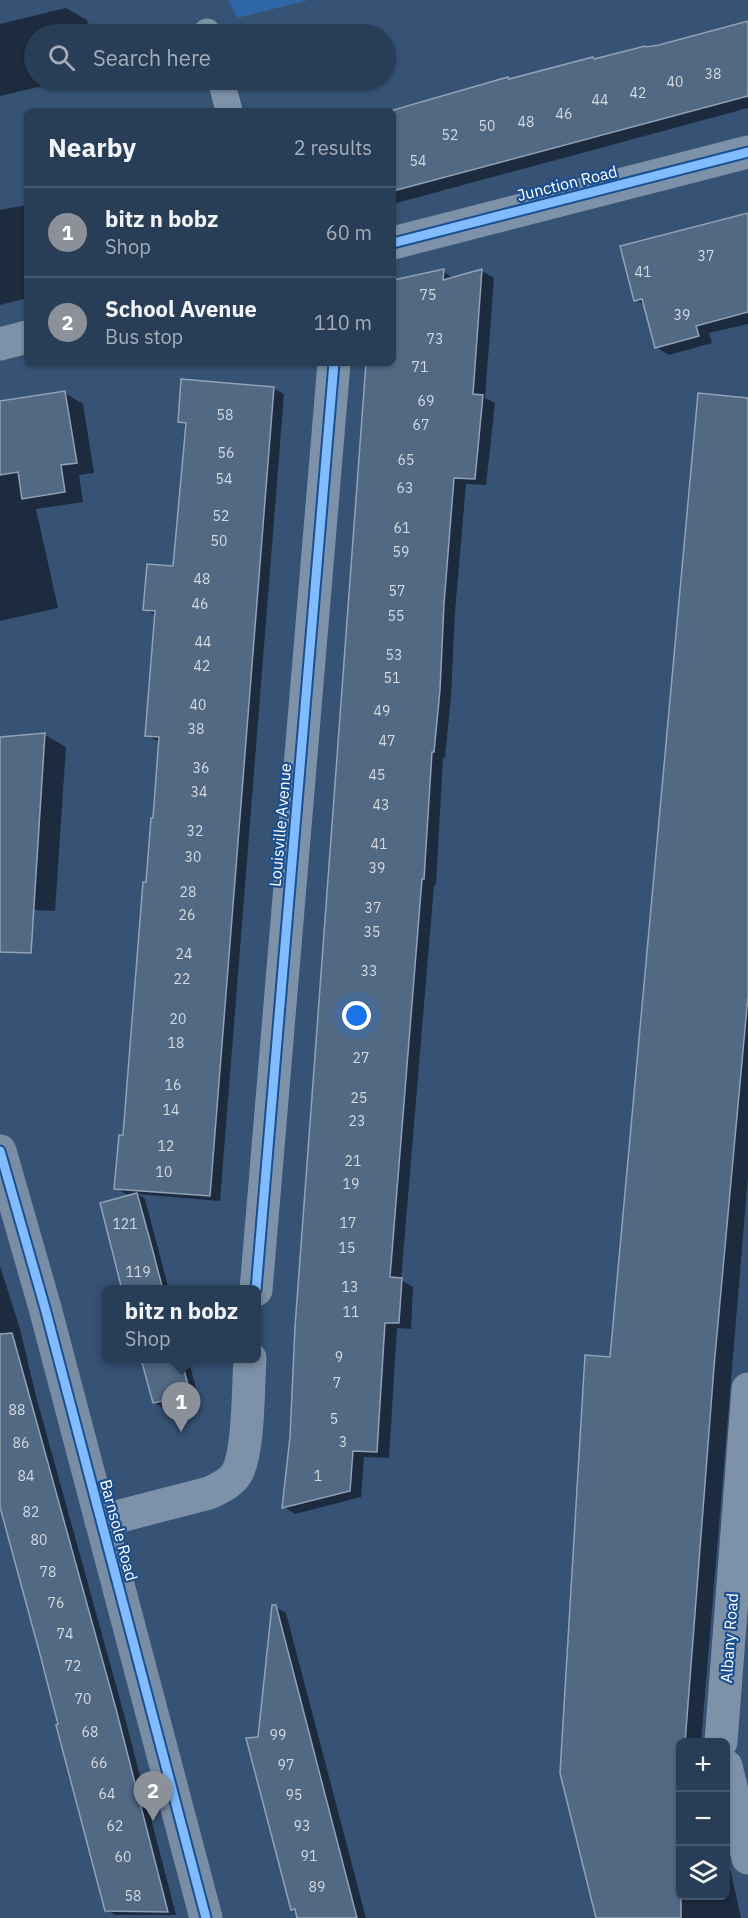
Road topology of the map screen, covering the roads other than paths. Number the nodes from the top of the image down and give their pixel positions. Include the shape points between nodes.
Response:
1 (224, 90) edge
2 (229, 108) edge
3 (748, 152) edge
4 (396, 242) edge
5 (24, 338) edge
6 (0, 344) edge
7 (334, 366) edge
8 (0, 1151) edge
9 (255, 1285) edge
10 (250, 1363) edge
11 (748, 1389) edge
12 (101, 1521) junction
13 (722, 1738) edge
14 (730, 1783) edge
15 (748, 1858) edge
16 (206, 1918) edge

1 - 2 lane
3 - 4 street, Junction Road
5 - 6 street
7 - 9 street, Louisville Avenue
8 - 12 street, Barnsole Road
10 - 12 street via 244,1446 238,1472 209,1493
11 - 13 street, Albany Road
12 - 16 street, Barnsole Road
14 - 15 street

